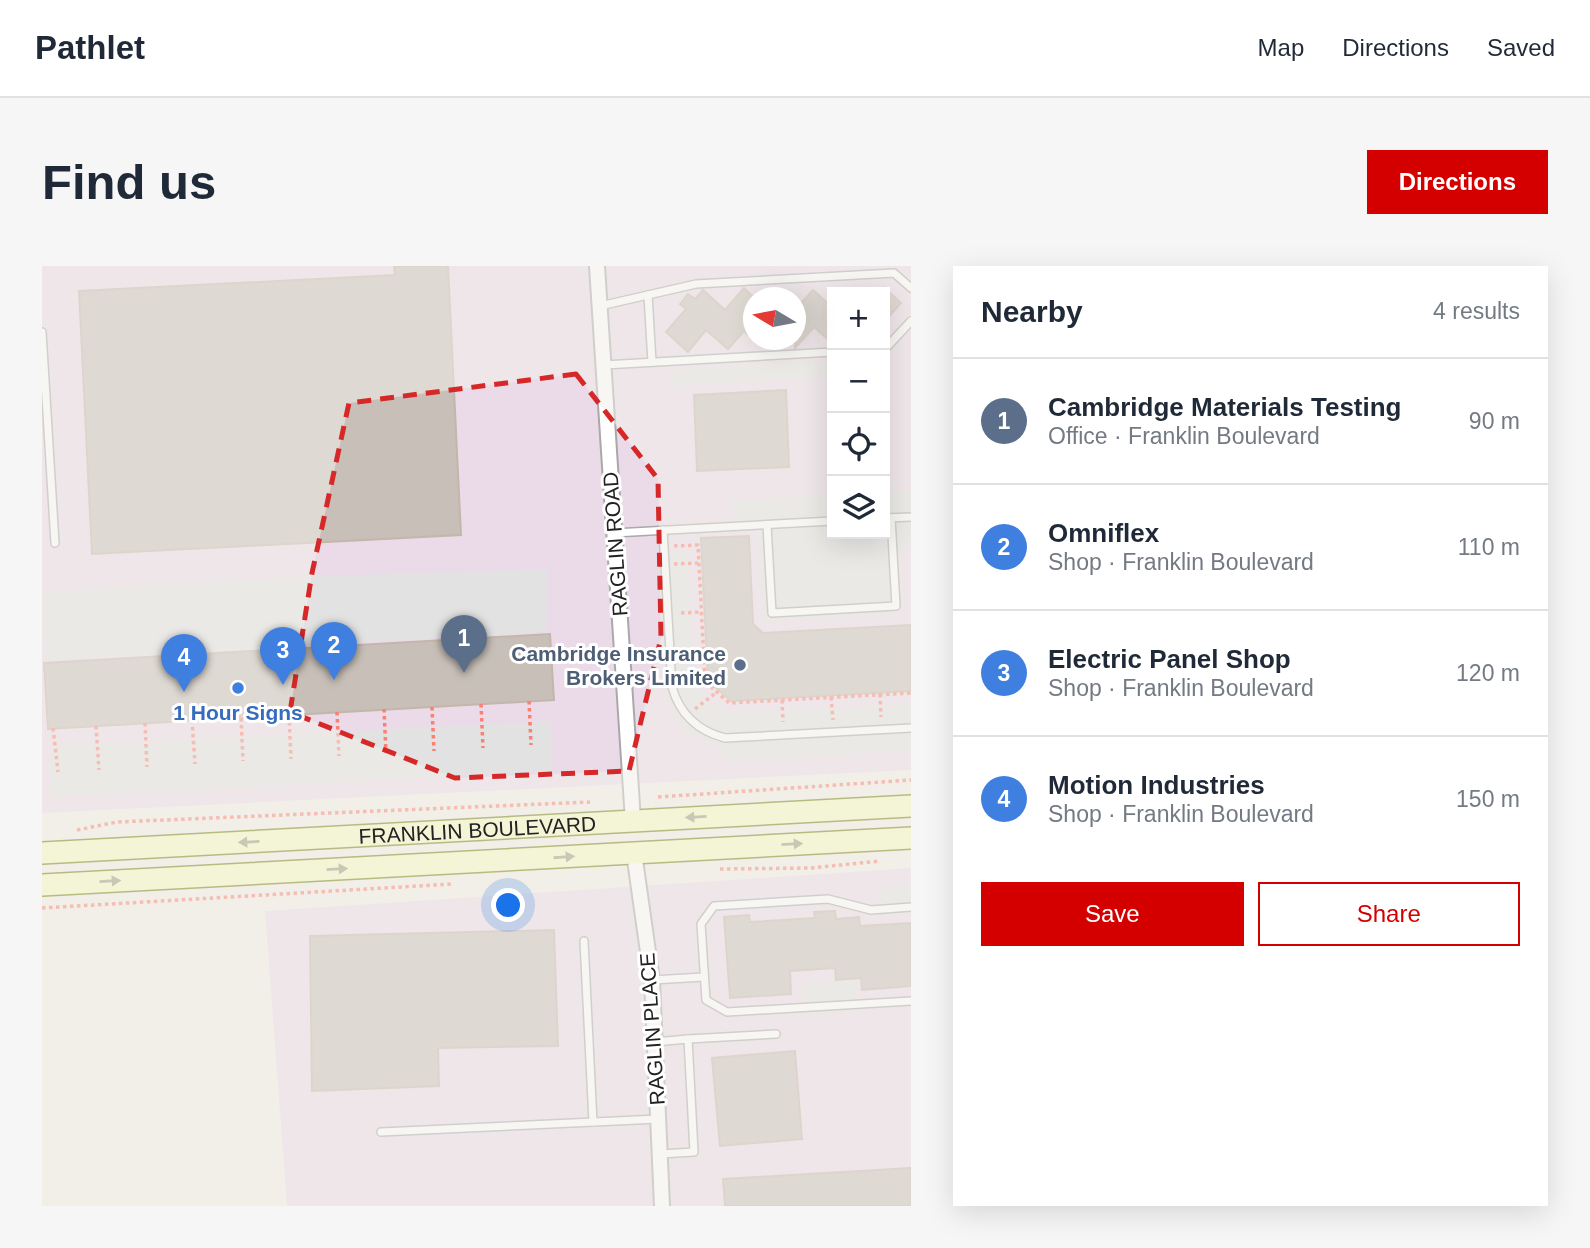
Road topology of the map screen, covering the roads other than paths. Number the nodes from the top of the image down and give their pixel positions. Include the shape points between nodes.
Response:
1 (597, 266) edge
2 (911, 288) edge
3 (648, 295) junction
4 (600, 306) junction
5 (911, 321) edge
6 (42, 332) edge
7 (890, 344) edge
8 (827, 352) edge
9 (652, 362) junction
10 (604, 365) junction
11 (911, 517) edge
12 (890, 518) edge
13 (827, 521) edge
14 (767, 524) junction
15 (663, 530) junction
16 (614, 533) junction
17 (890, 539) edge
18 (55, 543) dead end
19 (911, 728) edge
20 (911, 806) edge
21 (633, 821) junction
22 (911, 838) edge
23 (42, 853) edge
24 (634, 853) junction
25 (42, 885) edge
26 (911, 907) edge
27 (584, 941) dead end
28 (704, 977) junction
29 (652, 980) junction
30 (911, 1001) edge
31 (776, 1034) dead end
32 (688, 1040) junction
33 (655, 1042) junction
34 (659, 1119) junction
35 (593, 1122) junction
36 (381, 1132) dead end
37 (660, 1154) junction
38 (662, 1206) edge

1 - 4 street, RAGLIN ROAD
2 - 3 lane via 894,273 696,284
3 - 4 lane
3 - 9 lane
4 - 10 street, RAGLIN ROAD
5 - 7 lane
6 - 18 lane
8 - 9 lane
9 - 10 lane
10 - 16 street, RAGLIN ROAD
11 - 12 lane
13 - 14 lane
14 - 15 lane
14 - 17 lane via 772,613 896,606
15 - 16 lane
15 - 19 lane via 672,687 691,722 726,738
16 - 21 street, RAGLIN ROAD
20 -> 21 main road, FRANKLIN BOULEVARD
21 -> 23 main road, FRANKLIN BOULEVARD
24 -> 22 main road, FRANKLIN BOULEVARD
25 -> 24 main road, FRANKLIN BOULEVARD
24 - 29 street, RAGLIN PLACE
26 - 28 lane via 871,909 828,900 714,906 701,924
27 - 35 lane
28 - 29 lane
28 - 30 lane via 706,1000 727,1012
29 - 33 street, RAGLIN PLACE
31 - 32 lane
32 - 33 lane
32 - 37 lane via 694,1152
33 - 34 street, RAGLIN PLACE
34 - 35 lane
34 - 37 street, RAGLIN PLACE
35 - 36 lane
37 - 38 street, RAGLIN PLACE

